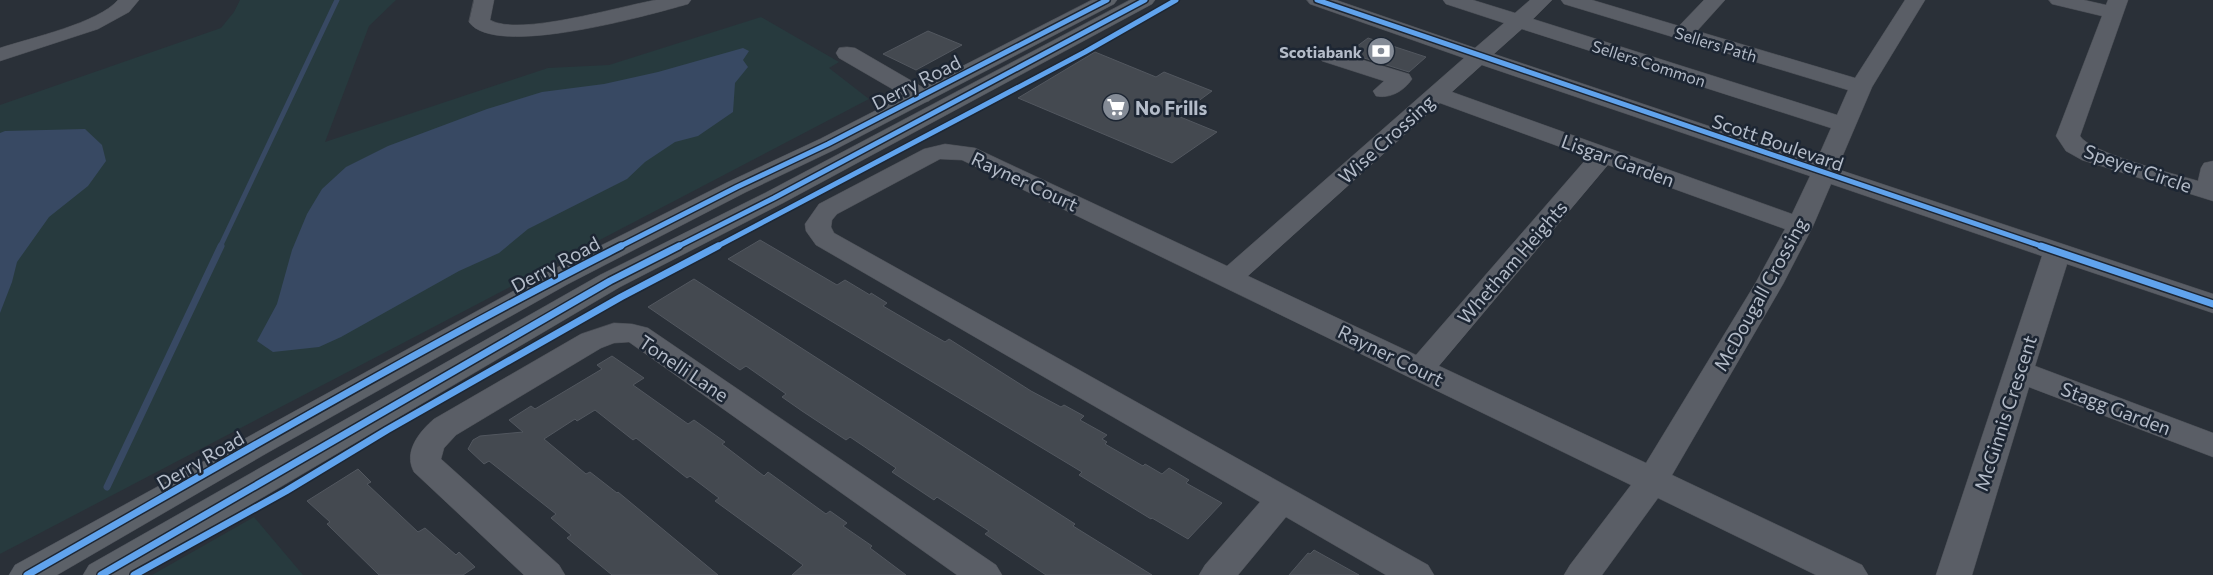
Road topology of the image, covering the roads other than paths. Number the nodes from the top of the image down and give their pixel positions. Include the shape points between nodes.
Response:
1 (130, 0) edge
2 (484, 0) edge
3 (681, 0) edge
4 (1106, 0) edge
5 (1145, 0) edge
6 (1302, 0) edge
7 (1453, 0) edge
8 (1542, 0) edge
9 (1571, 0) edge
10 (1715, 0) edge
11 (1915, 0) edge
12 (2059, 0) edge
13 (1326, 4) edge
14 (2115, 7) edge
15 (1517, 22) junction
16 (1683, 34) junction
17 (847, 53) dead end
18 (0, 55) edge
19 (1330, 56) dead end
20 (1478, 56) junction
21 (1861, 87) junction
22 (1384, 91) dead end
23 (1436, 94) junction
24 (921, 96) junction
25 (1844, 126) junction
26 (1604, 154) junction
27 (2213, 168) edge
28 (1824, 173) junction
29 (2211, 193) edge
30 (1800, 226) junction
31 (2057, 252) junction
32 (1230, 278) junction
33 (2213, 304) edge
34 (1420, 369) junction
35 (2018, 371) junction
36 (2213, 445) edge
37 (1651, 480) junction
38 (1282, 499) junction
39 (28, 575) edge
40 (101, 575) edge
41 (547, 575) edge
42 (984, 575) edge
43 (1217, 575) edge
44 (1416, 575) edge
45 (1582, 575) edge
46 (1850, 575) edge
47 (1954, 575) edge

1 - 18 street via 126,7 100,21
2 - 3 street via 480,25 490,30 510,32 596,22
4 - 24 main road, Derry Road
5 - 40 main road, Derry Road via 610,282
6 - 13 street, Scott Boulevard
7 - 15 street, Sellers Common
8 - 15 street, Wise Crossing
9 - 16 street, Sellers Path
10 - 16 street
11 - 21 street, McDougall Crossing
12 - 14 street
13 - 20 street, Scott Boulevard
14 - 29 street, Speyer Circle via 2068,136 2070,141 2097,157
15 - 20 street, Wise Crossing
15 - 25 street, Sellers Common
16 - 21 street, Sellers Path
17 - 24 street
19 - 22 street via 1401,79
20 - 23 street, Wise Crossing
20 - 28 street, Scott Boulevard
21 - 25 street, McDougall Crossing
23 - 26 street, Lisgar Garden
23 - 32 street, Wise Crossing
24 - 39 main road, Derry Road via 558,278
25 - 28 street, McDougall Crossing
26 - 30 street, Lisgar Garden
26 - 34 street, Whetham Heights
27 - 29 street, Speyer Circle
28 - 30 street, McDougall Crossing
28 - 31 street, Scott Boulevard
30 - 37 street, McDougall Crossing
31 - 33 street, Scott Boulevard
31 - 35 street, McGinnis Crescent
32 - 34 street, Rayner Court
32 - 38 street, Rayner Court via 967,153 955,151 932,154 828,209 817,223 818,231 825,239
34 - 37 street, Rayner Court
35 - 36 street, Stagg Garden
35 - 47 street, McGinnis Crescent
37 - 45 street, McDougall Crossing
37 - 46 street
38 - 43 street
38 - 44 street, Rayner Court
41 - 42 street, Tonelli Lane via 425,464 425,453 438,433 450,424 591,341 624,332 638,335

